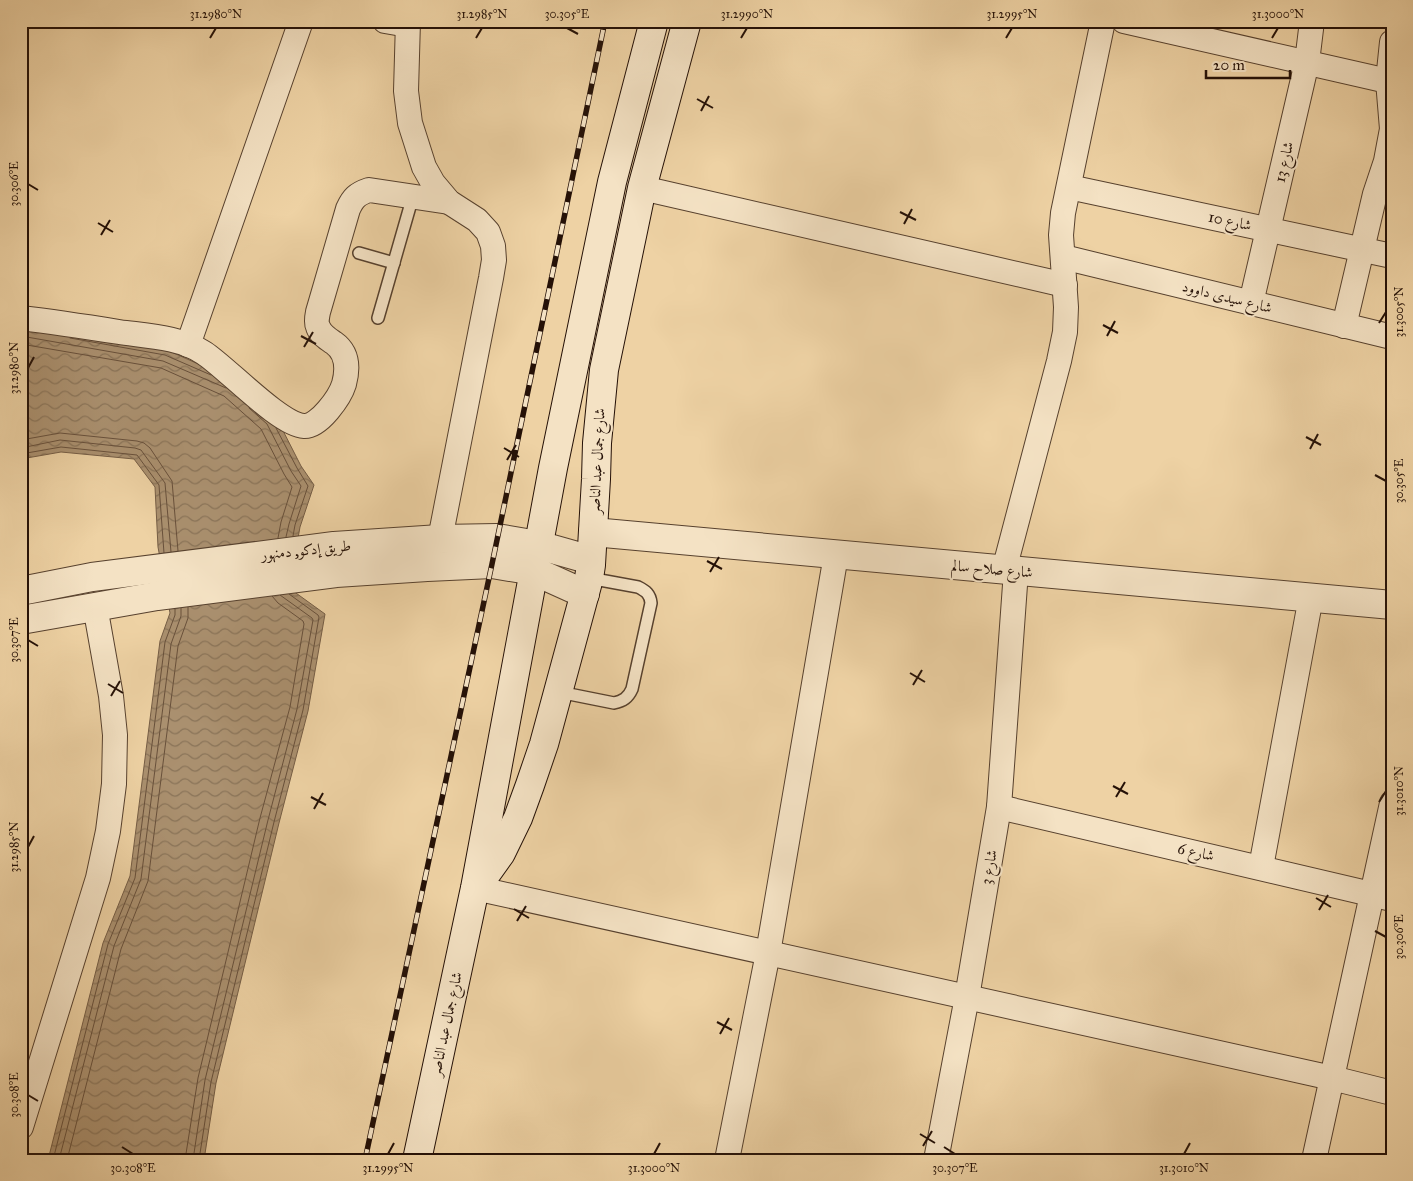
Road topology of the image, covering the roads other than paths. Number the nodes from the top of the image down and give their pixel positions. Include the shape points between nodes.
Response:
1 (300, 21) edge
2 (654, 21) edge
3 (687, 21) edge
4 (1103, 21) edge
5 (1124, 21) edge
6 (1312, 21) edge
7 (400, 23) edge
8 (1392, 42) edge
9 (1307, 62) junction
10 (1390, 82) edge
11 (1069, 187) junction
12 (642, 188) junction
13 (413, 196) junction
14 (449, 202) junction
15 (1268, 229) junction
16 (1362, 249) junction
17 (359, 253) dead end
18 (1063, 256) junction
19 (1392, 256) edge
20 (394, 263) junction
21 (1065, 285) junction
22 (1251, 303) junction
23 (21, 318) edge
24 (378, 318) dead end
25 (1344, 326) junction
26 (1392, 337) edge
27 (188, 345) junction
28 (593, 532) junction
29 (440, 539) junction
30 (538, 545) junction
31 (836, 555) junction
32 (534, 571) junction
33 (1010, 571) junction
34 (588, 578) junction
35 (21, 591) edge
36 (1311, 597) junction
37 (1392, 605) edge
38 (95, 606) junction
39 (21, 620) edge
40 (559, 692) junction
41 (1392, 803) edge
42 (999, 807) junction
43 (1261, 868) junction
44 (475, 888) junction
45 (1382, 896) edge
46 (768, 953) junction
47 (967, 997) junction
48 (1332, 1078) junction
49 (1392, 1093) edge
50 (21, 1127) edge
51 (417, 1160) edge
52 (727, 1160) edge
53 (936, 1160) edge
54 (1314, 1160) edge

1 - 27 street
2 - 30 main road, شارع جمال عبد الناصر via 612,182
3 - 12 main road, شارع جمال عبد الناصر
4 - 11 street, شارع 3
5 - 9 street
6 - 9 street, شارع 13
7 - 14 street via 410,123 424,166
8 - 10 street
9 - 10 street
9 - 15 street, شارع 13
10 - 16 street via 1392,129
11 - 15 street, شارع 10
11 - 18 street, شارع 3 via 1061,235
12 - 21 street
12 - 28 main road, شارع جمال عبد الناصر via 604,370
13 - 14 street
13 - 20 lane
13 - 27 street via 369,190 359,193 348,209 317,322 318,329 345,354 347,370 344,386 337,398 316,423 298,425 275,412 215,361
14 - 29 street via 477,220 488,232 494,260
15 - 16 street, شارع 10
15 - 22 street, شارع 13
16 - 19 street, شارع 10
16 - 25 street
17 - 20 lane
18 - 21 street, شارع 3
18 - 22 street, شارع سيدى داوود
20 - 24 lane
21 - 33 street, شارع 3 via 1064,332 1059,361
22 - 25 street, شارع سيدى داوود
23 - 27 street via 156,337
25 - 26 street, شارع سيدى داوود
28 - 31 main road, شارع صلاح سالم
28 - 34 main road, شارع جمال عبد الناصر
29 - 30 main road, طريق إدكو, دمنهور via 497,538
29 - 35 main road, طريق إدكو, دمنهور via 334,546 92,577
30 - 32 main road, شارع جمال عبد الناصر
30 - 34 main road, طريق إدكو, دمنهور
31 - 33 main road, شارع صلاح سالم
31 - 46 street
32 - 34 main road, طريق إدكو, دمنهور
32 - 38 main road, طريق إدكو, دمنهور via 492,564 336,573
32 - 44 main road, شارع جمال عبد الناصر
33 - 36 main road, شارع صلاح سالم
33 - 42 street, شارع 3
34 - 40 main road, شارع جمال عبد الناصر
34 - 40 lane via 638,587 650,596 632,689 622,701 614,703
36 - 37 main road, شارع صلاح سالم
36 - 43 street
38 - 39 main road, طريق إدكو, دمنهور
38 - 50 street via 116,735 108,831 98,878
40 - 44 main road, شارع جمال عبد الناصر via 518,818 500,854
41 - 45 street
42 - 43 street, شارع 6
42 - 47 street, شارع 3
43 - 45 street, شارع 6
44 - 46 street
44 - 51 main road, شارع جمال عبد الناصر
45 - 48 street
46 - 47 street
46 - 52 street
47 - 48 street
47 - 53 street, شارع 3
48 - 49 street
48 - 54 street

